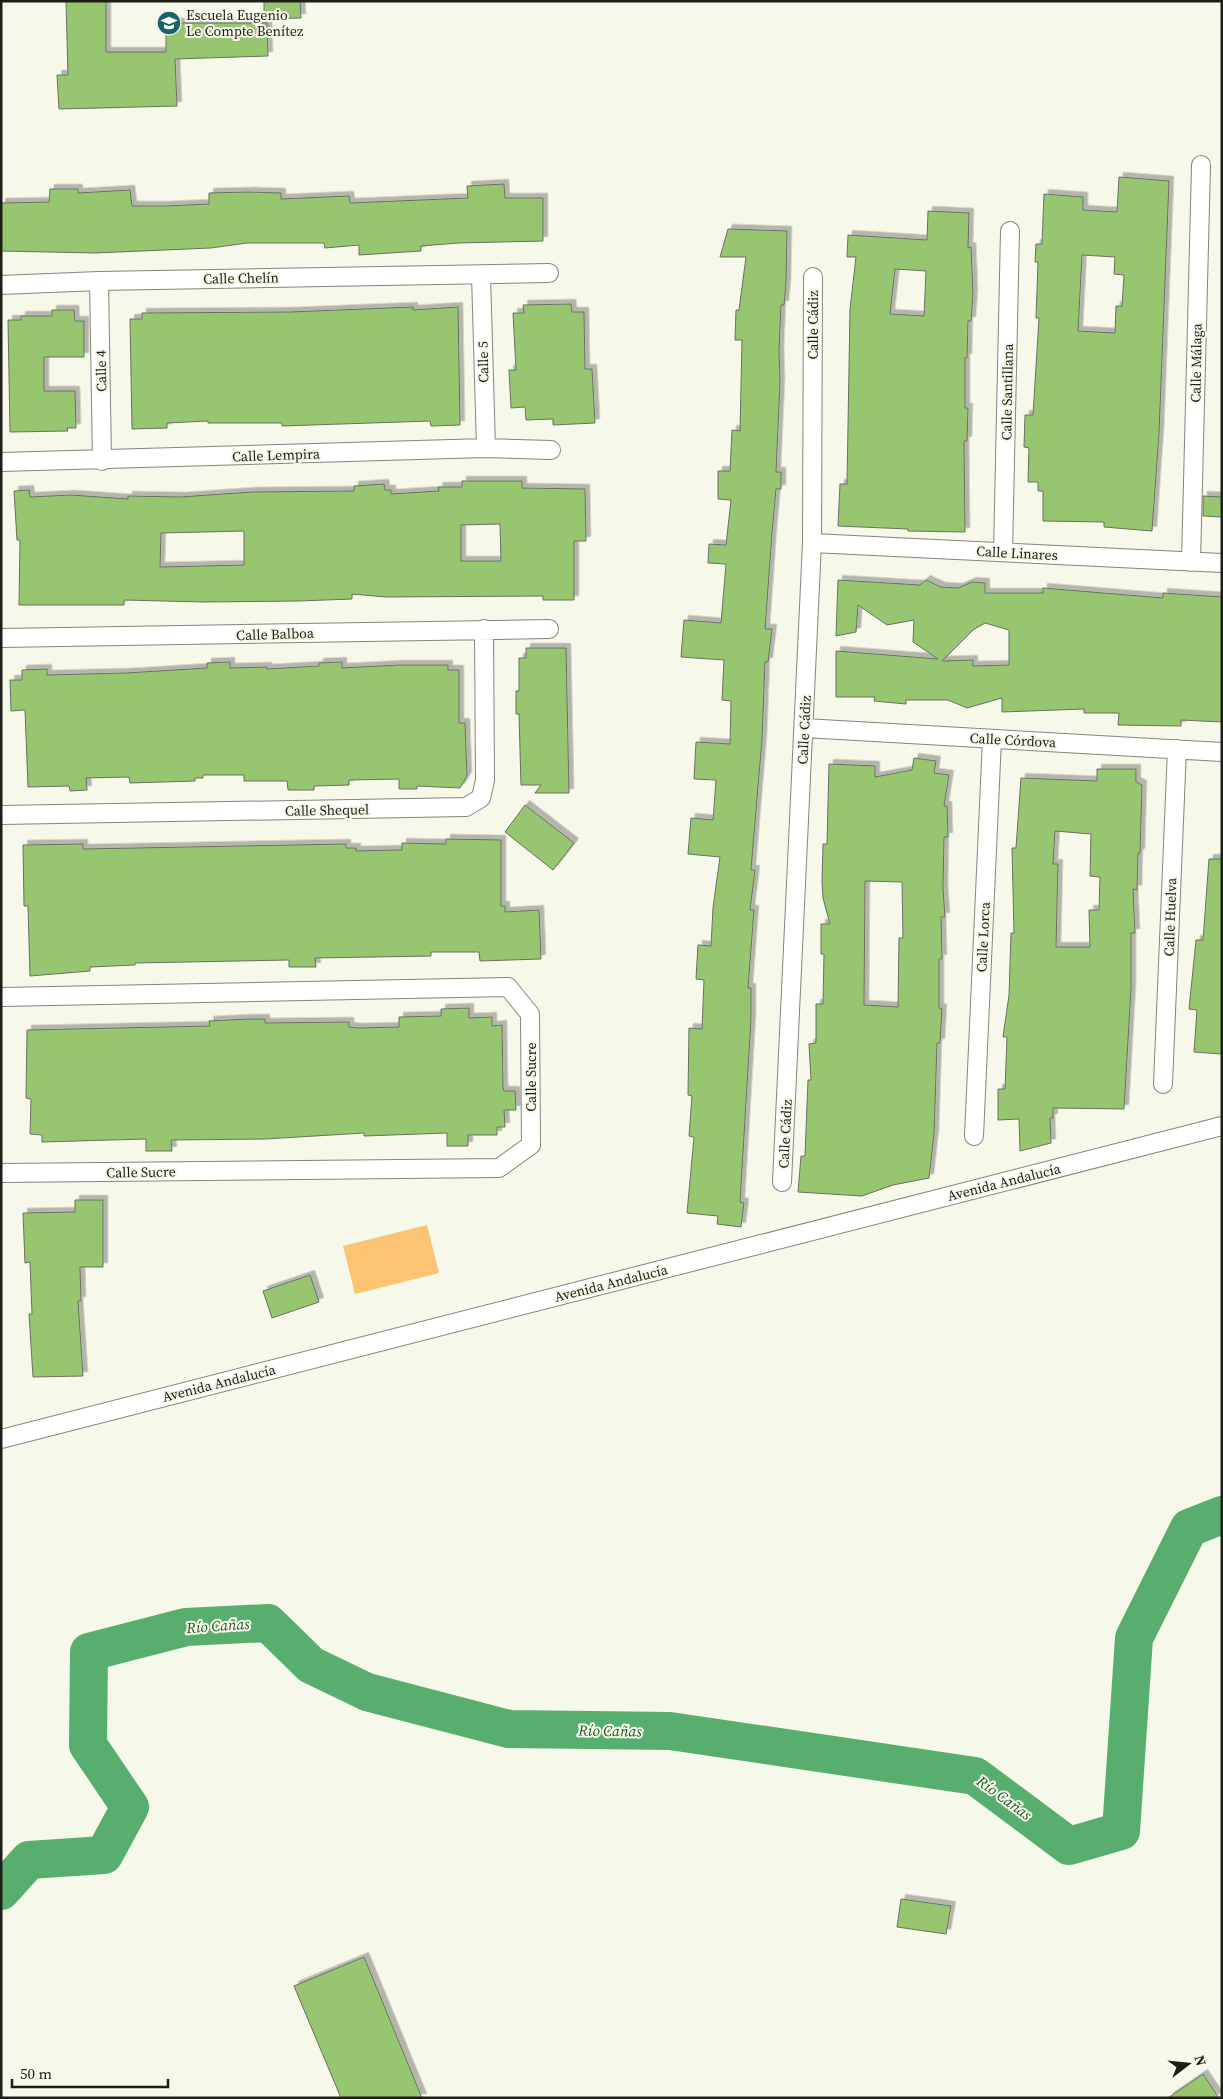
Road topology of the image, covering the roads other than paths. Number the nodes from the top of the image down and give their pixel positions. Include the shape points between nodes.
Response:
1 (1201, 165) dead end
2 (1010, 231) dead end
3 (549, 273) dead end
4 (481, 275) junction
5 (813, 277) dead end
6 (99, 281) junction
7 (1, 286) edge
8 (486, 448) junction
9 (550, 450) dead end
10 (102, 461) junction
11 (1, 462) edge
12 (812, 543) junction
13 (1003, 552) junction
14 (1192, 562) junction
15 (1222, 563) edge
16 (484, 629) junction
17 (549, 629) dead end
18 (1, 638) edge
19 (804, 728) junction
20 (992, 739) junction
21 (1177, 749) junction
22 (1222, 752) edge
23 (1, 815) edge
24 (1, 997) edge
25 (1163, 1084) dead end
26 (1222, 1126) edge
27 (974, 1136) dead end
28 (1, 1173) edge
29 (782, 1182) dead end
30 (1, 1439) edge

1 - 14 street, Calle Málaga
2 - 13 street, Calle Santillana
3 - 4 street, Calle Chelín
4 - 6 street, Calle Chelín
4 - 8 street, Calle 5
5 - 12 street, Calle Cádiz
6 - 7 street, Calle Chelín
6 - 10 street, Calle 4
8 - 9 street, Calle Lempira
8 - 10 street, Calle Lempira
10 - 11 street, Calle Lempira
12 - 13 street, Calle Linares
12 - 19 street, Calle Cádiz
13 - 14 street, Calle Linares
14 - 15 street, Calle Linares
16 - 17 street, Calle Balboa
16 - 18 street, Calle Balboa
16 - 23 street, Calle Shequel via 485,780 481,798 466,808
19 - 20 street, Calle Córdova
19 - 29 street, Calle Cádiz
20 - 21 street, Calle Córdova
20 - 27 street, Calle Lorca
21 - 22 street, Calle Córdova
21 - 25 street, Calle Huelva
24 - 28 street, Calle Sucre via 508,987 530,1014 531,1145 498,1168
26 - 30 street, Avenida Andalucía

